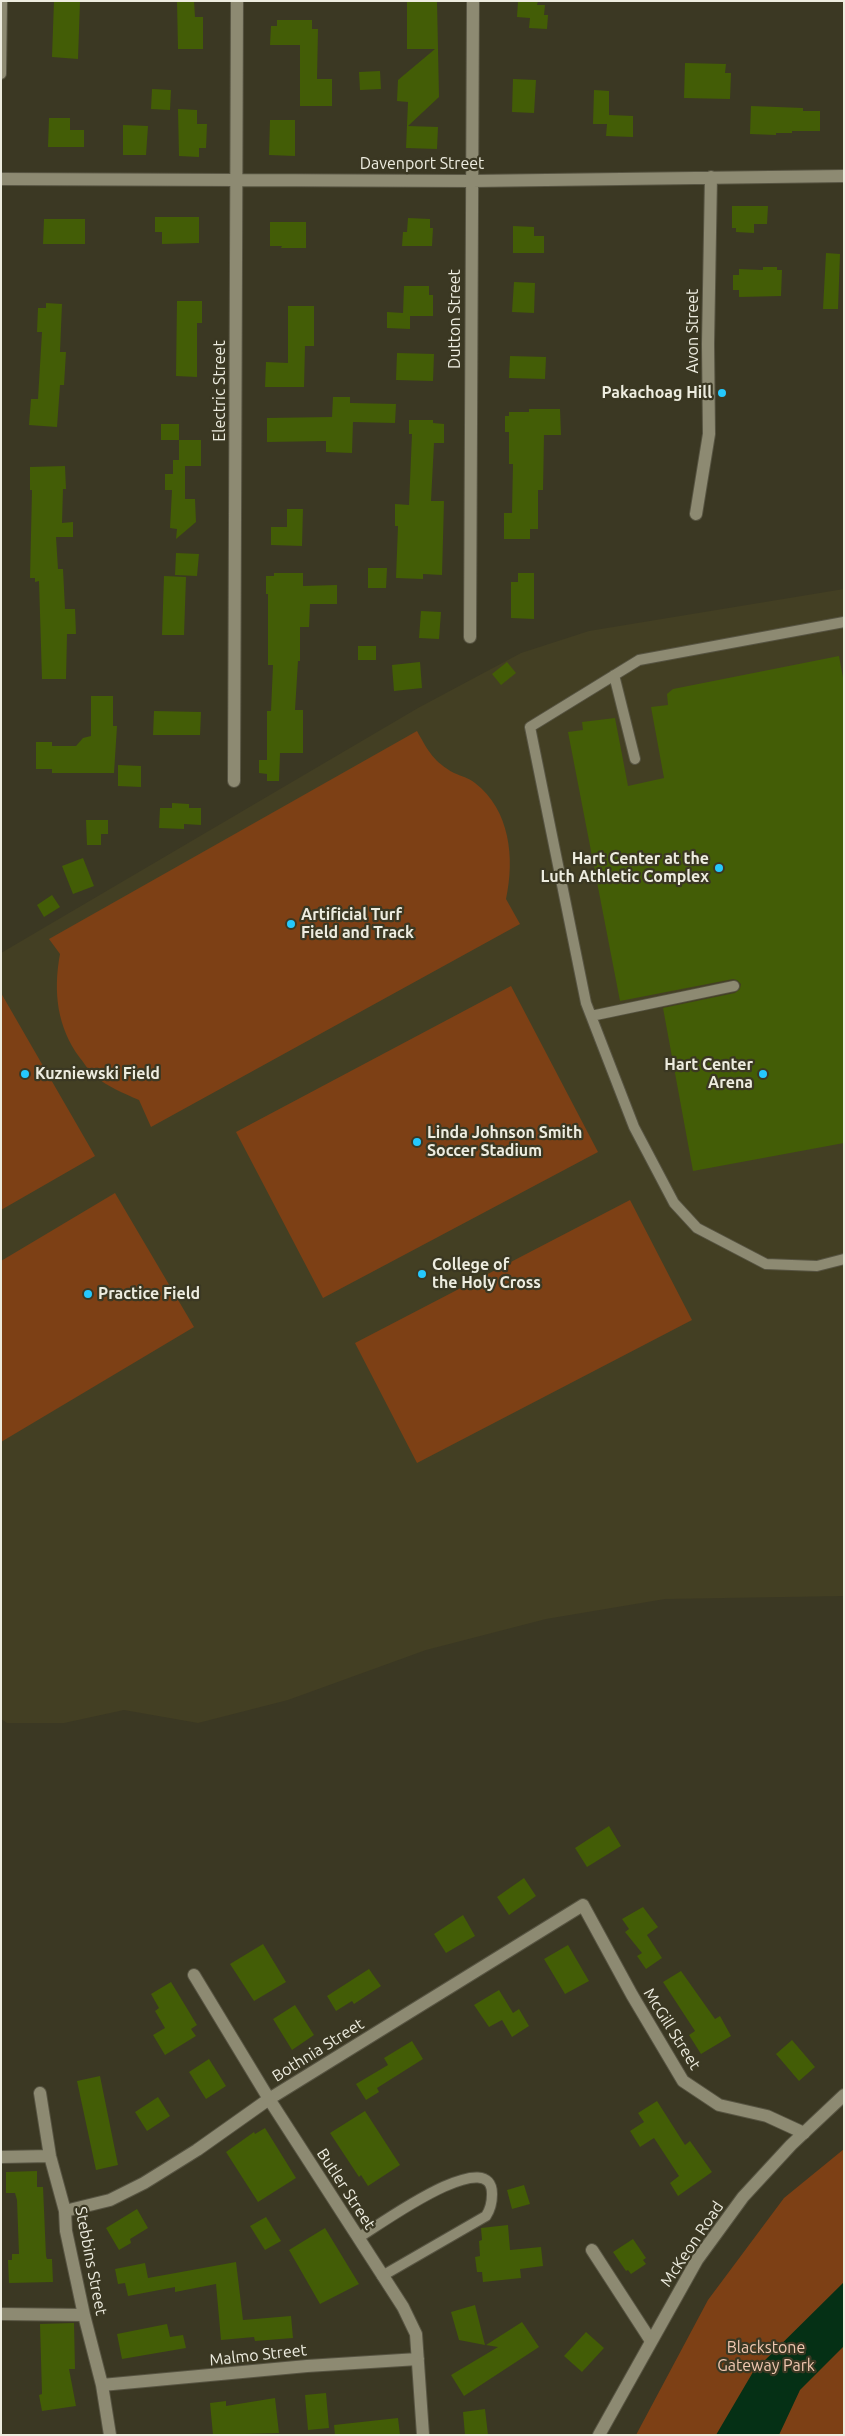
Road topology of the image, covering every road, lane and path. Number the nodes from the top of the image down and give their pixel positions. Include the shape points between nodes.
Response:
1 (2, 1) edge
2 (237, 1) edge
3 (473, 1) edge
4 (1, 74) edge
5 (844, 176) edge
6 (711, 177) junction
7 (1, 178) edge
8 (238, 179) junction
9 (472, 181) junction
10 (696, 514) dead end
11 (844, 622) edge
12 (470, 637) dead end
13 (614, 675) junction
14 (635, 759) dead end
15 (234, 781) dead end
16 (734, 986) dead end
17 (591, 1016) junction
18 (844, 1259) edge
19 (583, 1905) joint
20 (194, 1975) dead end
21 (40, 2093) dead end
22 (844, 2095) edge
23 (269, 2099) junction
24 (804, 2133) junction
25 (50, 2156) junction
26 (1, 2157) edge
27 (65, 2211) junction
28 (358, 2238) junction
29 (592, 2250) dead end
30 (382, 2276) junction
31 (1, 2314) edge
32 (84, 2315) junction
33 (651, 2341) junction
34 (418, 2359) junction
35 (102, 2385) junction
36 (110, 2435) edge
37 (423, 2435) edge
38 (599, 2435) edge

1 - 4 lane
2 - 8 street, Electric Street
3 - 9 street, Dutton Street
5 - 6 street, Davenport Street
6 - 9 street, Davenport Street
6 - 10 street, Avon Street via 709,434
7 - 8 street, Davenport Street
8 - 9 street, Davenport Street
8 - 15 street, Electric Street
9 - 12 street, Dutton Street
11 - 13 lane via 639,660
13 - 14 lane
13 - 17 lane via 530,727
16 - 17 lane
17 - 18 lane via 634,1126 674,1203 698,1228 766,1264 817,1266
19 - 23 street, Bothnia Street
19 - 24 street, McGill Street via 682,2080 718,2105 766,2116
20 - 23 street, Butler Street
21 - 25 street, Stebbins Street
22 - 24 street, McKeon Road
23 - 27 street, Bothnia Street via 144,2183 110,2200
23 - 28 street, Butler Street
24 - 33 street, McKeon Road via 743,2197 708,2244
25 - 26 street
25 - 27 street, Stebbins Street
27 - 32 street, Stebbins Street via 66,2231
28 - 30 street, Butler Street
28 - 30 lane via 449,2184 470,2176 488,2180 492,2199 486,2216
29 - 33 street
30 - 34 street, Butler Street via 416,2334
31 - 32 street
32 - 35 street, Stebbins Street
33 - 38 street, McKeon Road
34 - 35 street, Malmo Street
34 - 37 street, Butler Street
35 - 36 street, Stebbins Street

